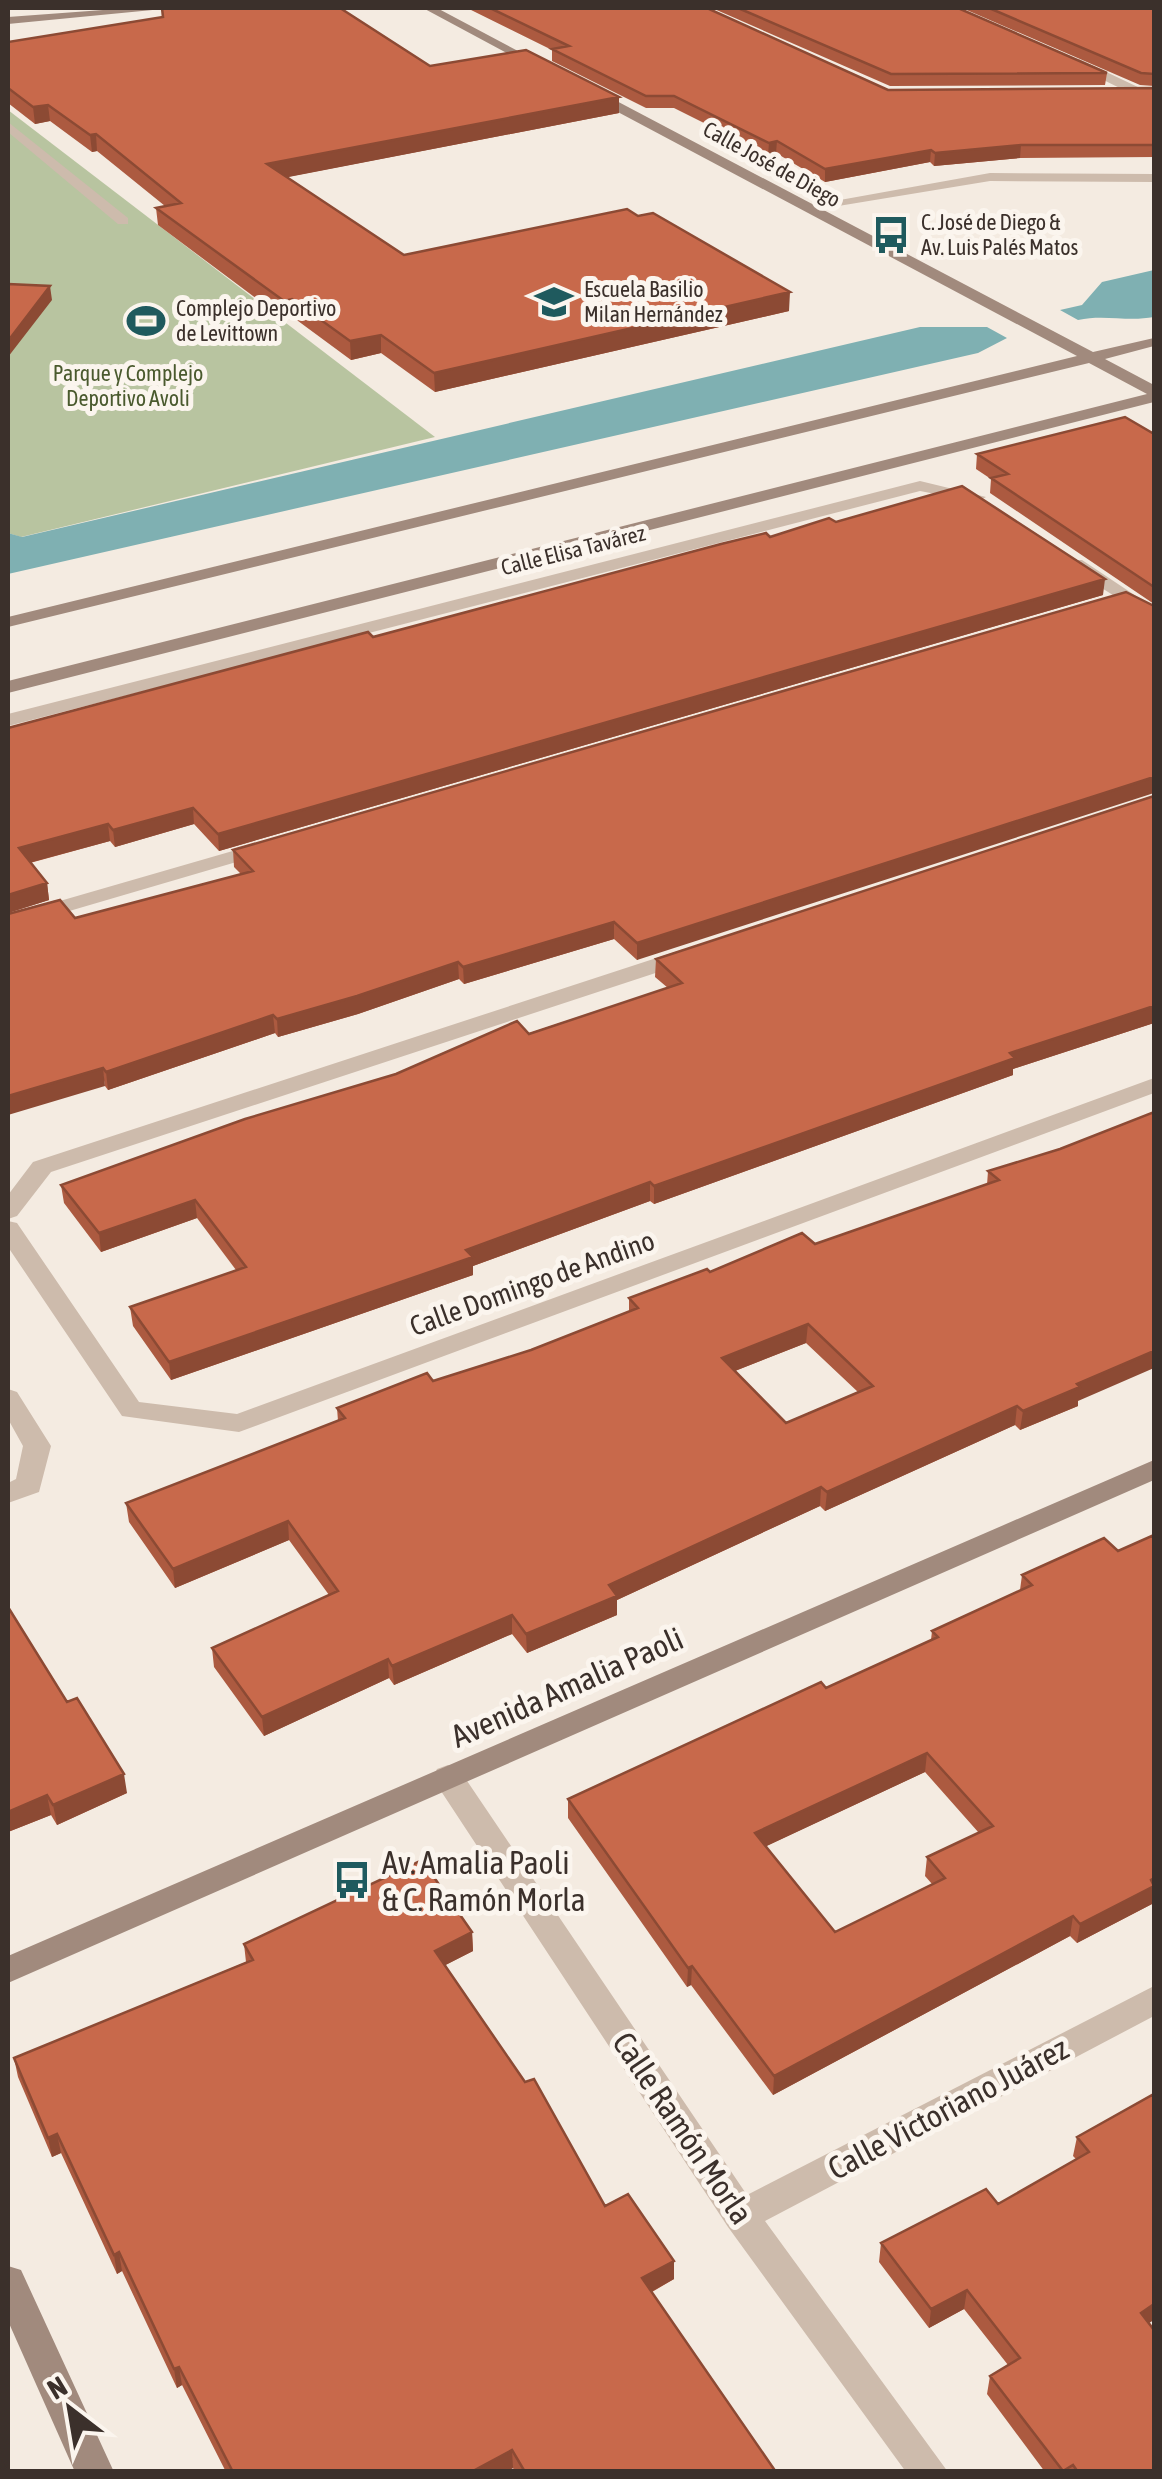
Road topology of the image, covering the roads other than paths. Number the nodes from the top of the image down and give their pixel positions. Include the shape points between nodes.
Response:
1 (168, 8) edge
2 (429, 8) edge
3 (8, 21) edge
4 (1055, 54) edge
5 (560, 77) edge
6 (576, 85) edge
7 (1102, 92) edge
8 (1138, 92) junction
9 (1154, 93) edge
10 (8, 126) edge
11 (1154, 178) edge
12 (808, 207) junction
13 (123, 221) dead end
14 (1154, 342) edge
15 (1094, 356) junction
16 (1154, 394) edge
17 (990, 505) edge
18 (1065, 557) edge
19 (1154, 616) edge
20 (8, 622) edge
21 (8, 687) edge
22 (8, 720) edge
23 (292, 840) edge
24 (8, 923) edge
25 (702, 950) edge
26 (1154, 1085) edge
27 (8, 1211) edge
28 (8, 1229) edge
29 (8, 1398) edge
30 (1154, 1469) edge
31 (18, 1490) edge
32 (448, 1776) junction
33 (8, 1970) edge
34 (1154, 2000) edge
35 (741, 2216) junction
36 (8, 2282) edge
37 (95, 2472) edge
38 (929, 2472) edge

1 - 3 street
2 - 5 street
4 - 8 street
6 - 12 street, Calle José de Diego
7 - 8 street
8 - 9 street
10 - 13 street
11 - 12 street via 990,178
12 - 15 street, Calle José de Diego
14 - 15 street
15 - 16 street, Calle José de Diego
15 - 20 street
16 - 21 street
17 - 22 street, Calle Elisa Tavárez via 974,495 920,486
18 - 19 street via 1116,600
23 - 24 street
25 - 27 street via 42,1167
26 - 28 street, Calle Domingo de Andino via 240,1423 131,1410
29 - 31 street via 38,1446
30 - 32 street, Avenida Amalia Paoli
32 - 33 street, Avenida Amalia Paoli
32 - 35 street, Calle Ramón Morla
34 - 35 street, Calle Victoriano Juárez
35 - 38 street, Calle Ramón Morla
36 - 37 street

